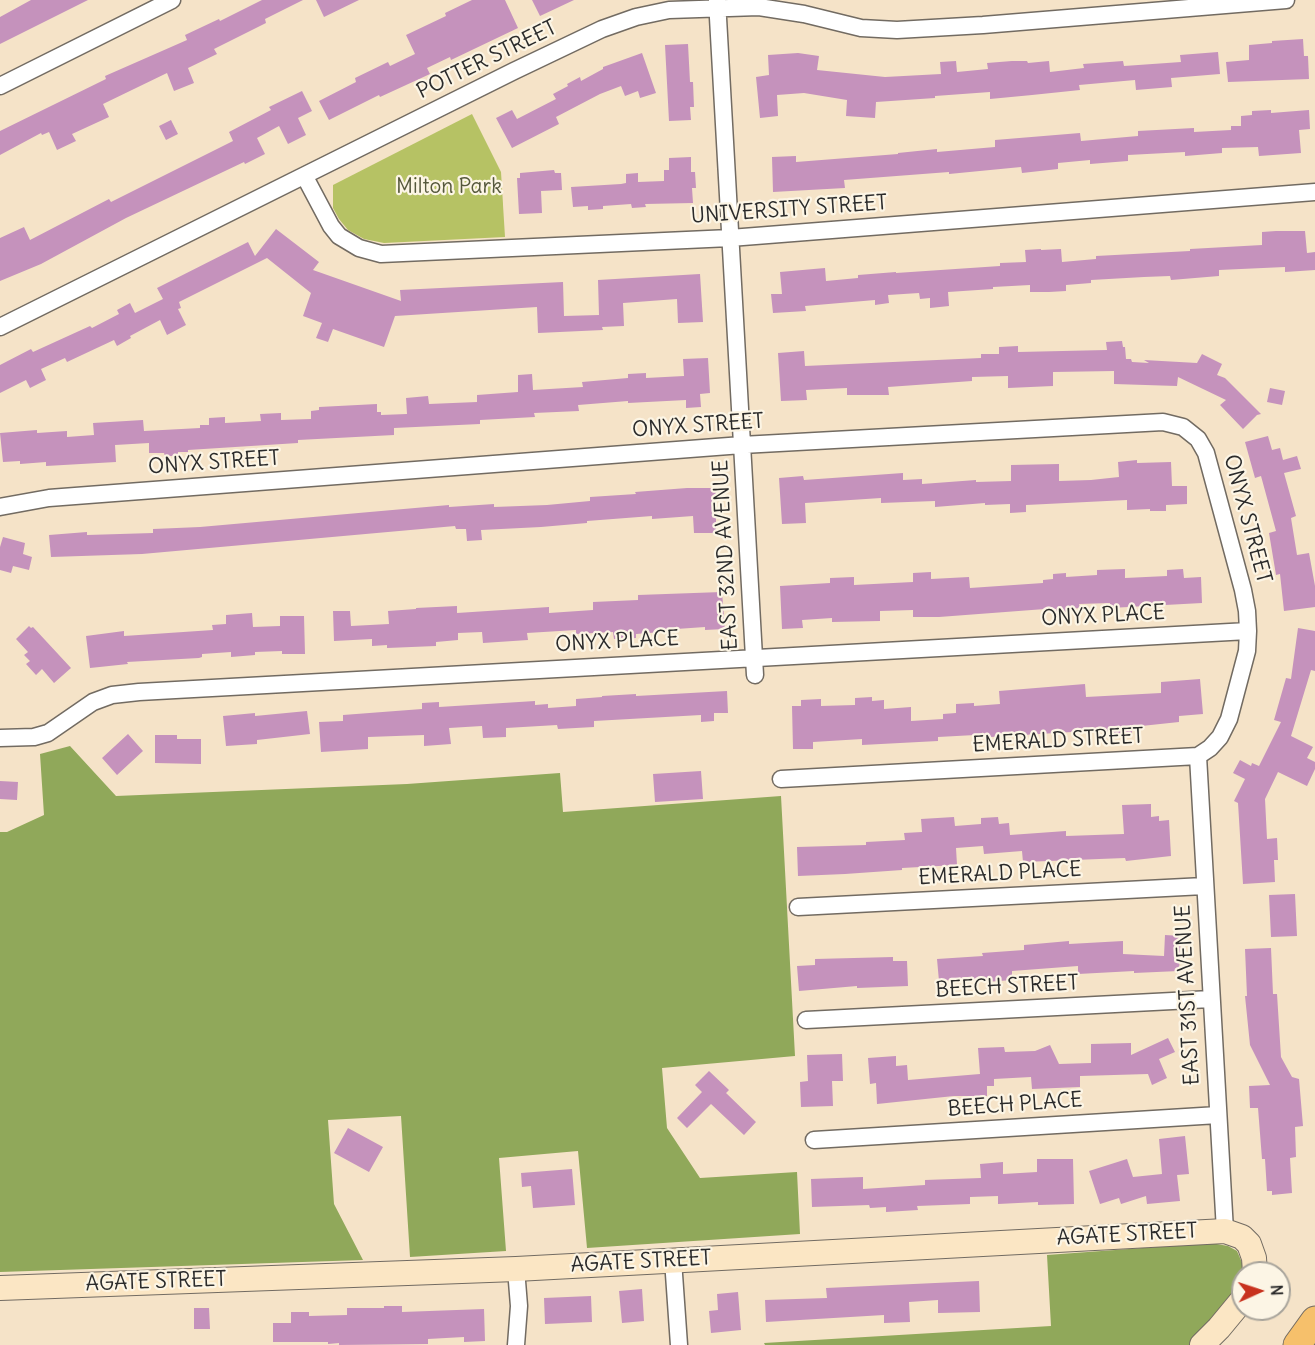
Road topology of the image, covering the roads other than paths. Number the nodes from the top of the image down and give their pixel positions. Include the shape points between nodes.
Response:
1 (172, 0) edge
2 (1286, 0) edge
3 (1203, 3) edge
4 (717, 4) edge
5 (0, 86) edge
6 (305, 177) junction
7 (1315, 192) edge
8 (730, 238) junction
9 (0, 327) edge
10 (742, 445) junction
11 (0, 507) edge
12 (1248, 631) junction
13 (754, 657) junction
14 (755, 675) dead end
15 (0, 738) edge
16 (1198, 756) junction
17 (781, 779) dead end
18 (1204, 886) junction
19 (798, 907) dead end
20 (1211, 999) junction
21 (806, 1020) dead end
22 (1218, 1115) junction
23 (814, 1140) dead end
24 (1225, 1231) junction
25 (673, 1260) junction
26 (1254, 1261) edge
27 (516, 1269) junction
28 (0, 1288) edge
29 (1231, 1314) edge
30 (1315, 1320) edge
31 (516, 1345) edge
32 (679, 1345) edge
33 (1202, 1345) edge
34 (1296, 1345) edge

1 - 5 street
2 - 3 street, POTTER STREET
3 - 4 street, POTTER STREET via 897,30 861,28 804,14
4 - 6 street, POTTER STREET via 636,17 602,29
4 - 8 street, EAST 32ND AVENUE
6 - 8 street, UNIVERSITY STREET via 339,236 370,253
6 - 9 street, POTTER STREET
7 - 8 street, UNIVERSITY STREET
8 - 10 street, EAST 32ND AVENUE
10 - 11 street, ONYX STREET via 49,498
10 - 12 street, ONYX STREET via 1163,422 1183,427 1198,439 1206,453 1243,590
10 - 13 street, EAST 32ND AVENUE
12 - 13 street, ONYX PLACE
12 - 16 street via 1247,651 1229,719 1220,737
13 - 14 street, EAST 32ND AVENUE
13 - 15 street, ONYX PLACE via 139,692 93,702 48,733
16 - 17 street, EMERALD STREET
16 - 18 street, EAST 31ST AVENUE
18 - 19 street, EMERALD PLACE
18 - 20 street, EAST 31ST AVENUE
20 - 21 street, BEECH STREET
20 - 22 street, EAST 31ST AVENUE
22 - 23 street, BEECH PLACE
22 - 24 street, EAST 31ST AVENUE
24 - 25 street, AGATE STREET
24 - 26 street, AGATE STREET via 1249,1244
25 - 27 street, AGATE STREET
25 - 32 street
27 - 28 street, AGATE STREET
27 - 31 street
29 - 33 street
30 - 34 main road

